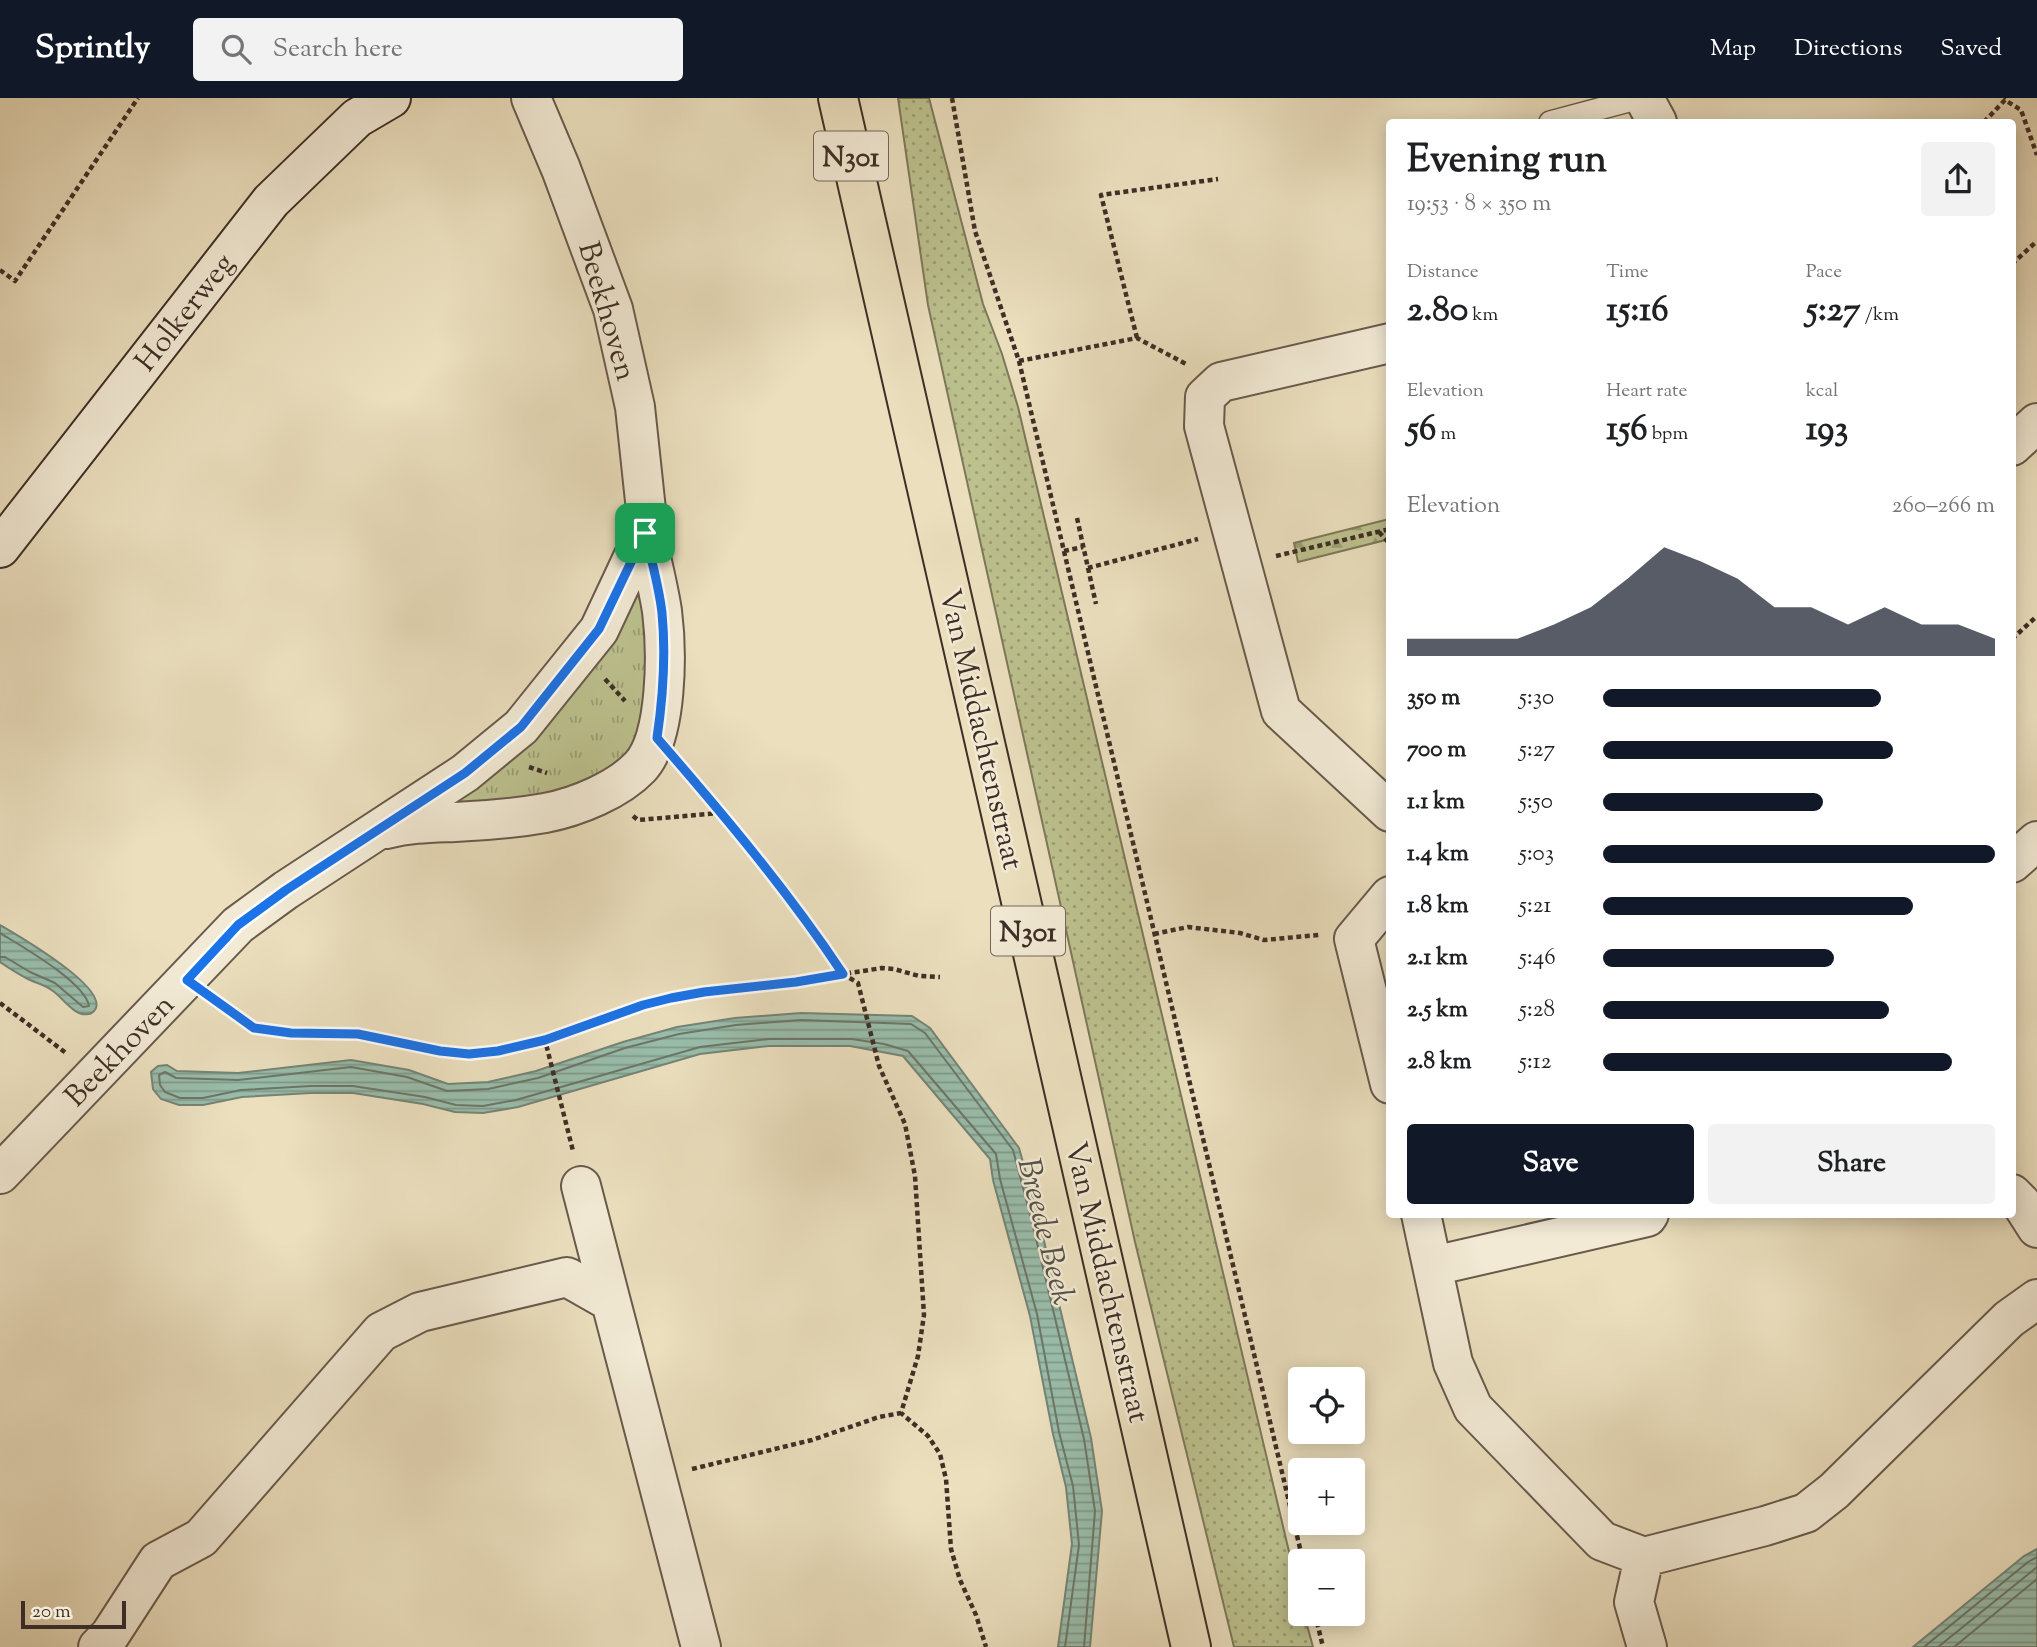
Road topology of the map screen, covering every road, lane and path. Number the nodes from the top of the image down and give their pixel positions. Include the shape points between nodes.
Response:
1 (138, 98) edge
2 (391, 98) edge
3 (531, 98) edge
4 (838, 98) edge
5 (951, 98) edge
6 (1642, 98) edge
7 (1562, 119) edge
8 (1655, 119) edge
9 (1987, 119) edge
10 (2037, 155) edge
11 (1218, 179) dead end
12 (2037, 241) edge
13 (2016, 260) edge
14 (0, 270) edge
15 (1137, 338) junction
16 (1386, 344) edge
17 (1019, 361) junction
18 (1221, 382) junction
19 (2037, 423) edge
20 (2016, 442) edge
21 (1077, 519) dead end
22 (1386, 530) edge
23 (1379, 532) junction
24 (645, 533) junction
25 (1386, 540) edge
26 (1083, 547) junction
27 (1237, 547) junction
28 (0, 548) edge
29 (1064, 551) junction
30 (1088, 568) junction
31 (1096, 604) dead end
32 (2037, 616) edge
33 (2016, 635) edge
34 (657, 738) junction
35 (604, 794) junction
36 (1386, 808) edge
37 (721, 813) junction
38 (377, 831) junction
39 (2037, 841) edge
40 (2016, 859) edge
41 (1386, 901) edge
42 (1154, 934) junction
43 (1354, 939) junction
44 (843, 974) junction
45 (940, 977) dead end
46 (187, 980) junction
47 (0, 1003) edge
48 (545, 1040) junction
49 (1386, 1068) edge
50 (96, 1075) junction
51 (565, 1114) dead end
52 (0, 1174) edge
53 (581, 1186) dead end
54 (2016, 1198) edge
55 (1422, 1218) edge
56 (1643, 1218) edge
57 (2037, 1228) edge
58 (1433, 1266) junction
59 (2037, 1299) edge
60 (611, 1302) junction
61 (901, 1413) junction
62 (657, 1477) junction
63 (1300, 1549) edge
64 (1644, 1558) junction
65 (1318, 1626) edge
66 (98, 1647) edge
67 (701, 1647) edge
68 (986, 1647) edge
69 (1191, 1647) edge
70 (1323, 1647) edge
71 (1647, 1647) edge

1 - 14 path via 15,281
2 - 28 street, Holkerweg via 357,118 271,201
3 - 24 street, Beekhoven via 613,309 635,407
4 - 69 main road, Van Middachtenstraat / N301
5 - 17 path via 975,231
6 - 7 lane
6 - 8 street
9 - 10 path via 2006,100 2021,110
11 - 15 path via 1101,194
12 - 13 path
15 - 17 path
15 - 18 path
16 - 18 street
17 - 29 path
18 - 27 street via 1205,397 1204,426
19 - 20 street
21 - 26 path
22 - 23 path
23 - 25 path
23 - 27 path
24 - 34 street, Beekhoven via 662,611 664,659
24 - 38 street, Beekhoven via 599,629 521,727 465,773
26 - 29 path
26 - 30 path
27 - 30 path
27 - 36 street via 1281,711
29 - 42 path
30 - 31 path
32 - 33 path
34 - 35 street, Beekhoven via 641,766
34 - 37 path
35 - 37 path via 638,820
35 - 38 street, Beekhoven via 547,813 413,823
37 - 44 path via 769,870
38 - 46 street, Beekhoven via 238,925
39 - 40 street
41 - 43 street
42 - 43 path via 1188,928 1264,940 1321,934
42 - 63 path
43 - 49 street
44 - 45 path via 882,968
44 - 48 path via 671,998
44 - 61 path via 858,984 879,1066 905,1124 915,1176 924,1315 918,1356
46 - 48 path via 254,1028 358,1034 469,1054
46 - 50 street, Beekhoven
47 - 50 path
48 - 51 path
50 - 52 street, Beekhoven
53 - 60 street
54 - 57 street
55 - 58 street
56 - 58 street
58 - 64 street via 1453,1363 1473,1408 1601,1541
59 - 64 street via 2009,1319 1834,1492 1806,1513
60 - 62 street
60 - 66 street via 567,1277 420,1312 381,1332 201,1538 158,1561 110,1636
61 - 62 path via 879,1416 813,1440
61 - 68 path via 928,1436 940,1454 951,1549
62 - 67 street
64 - 71 street via 1634,1602
65 - 70 path

